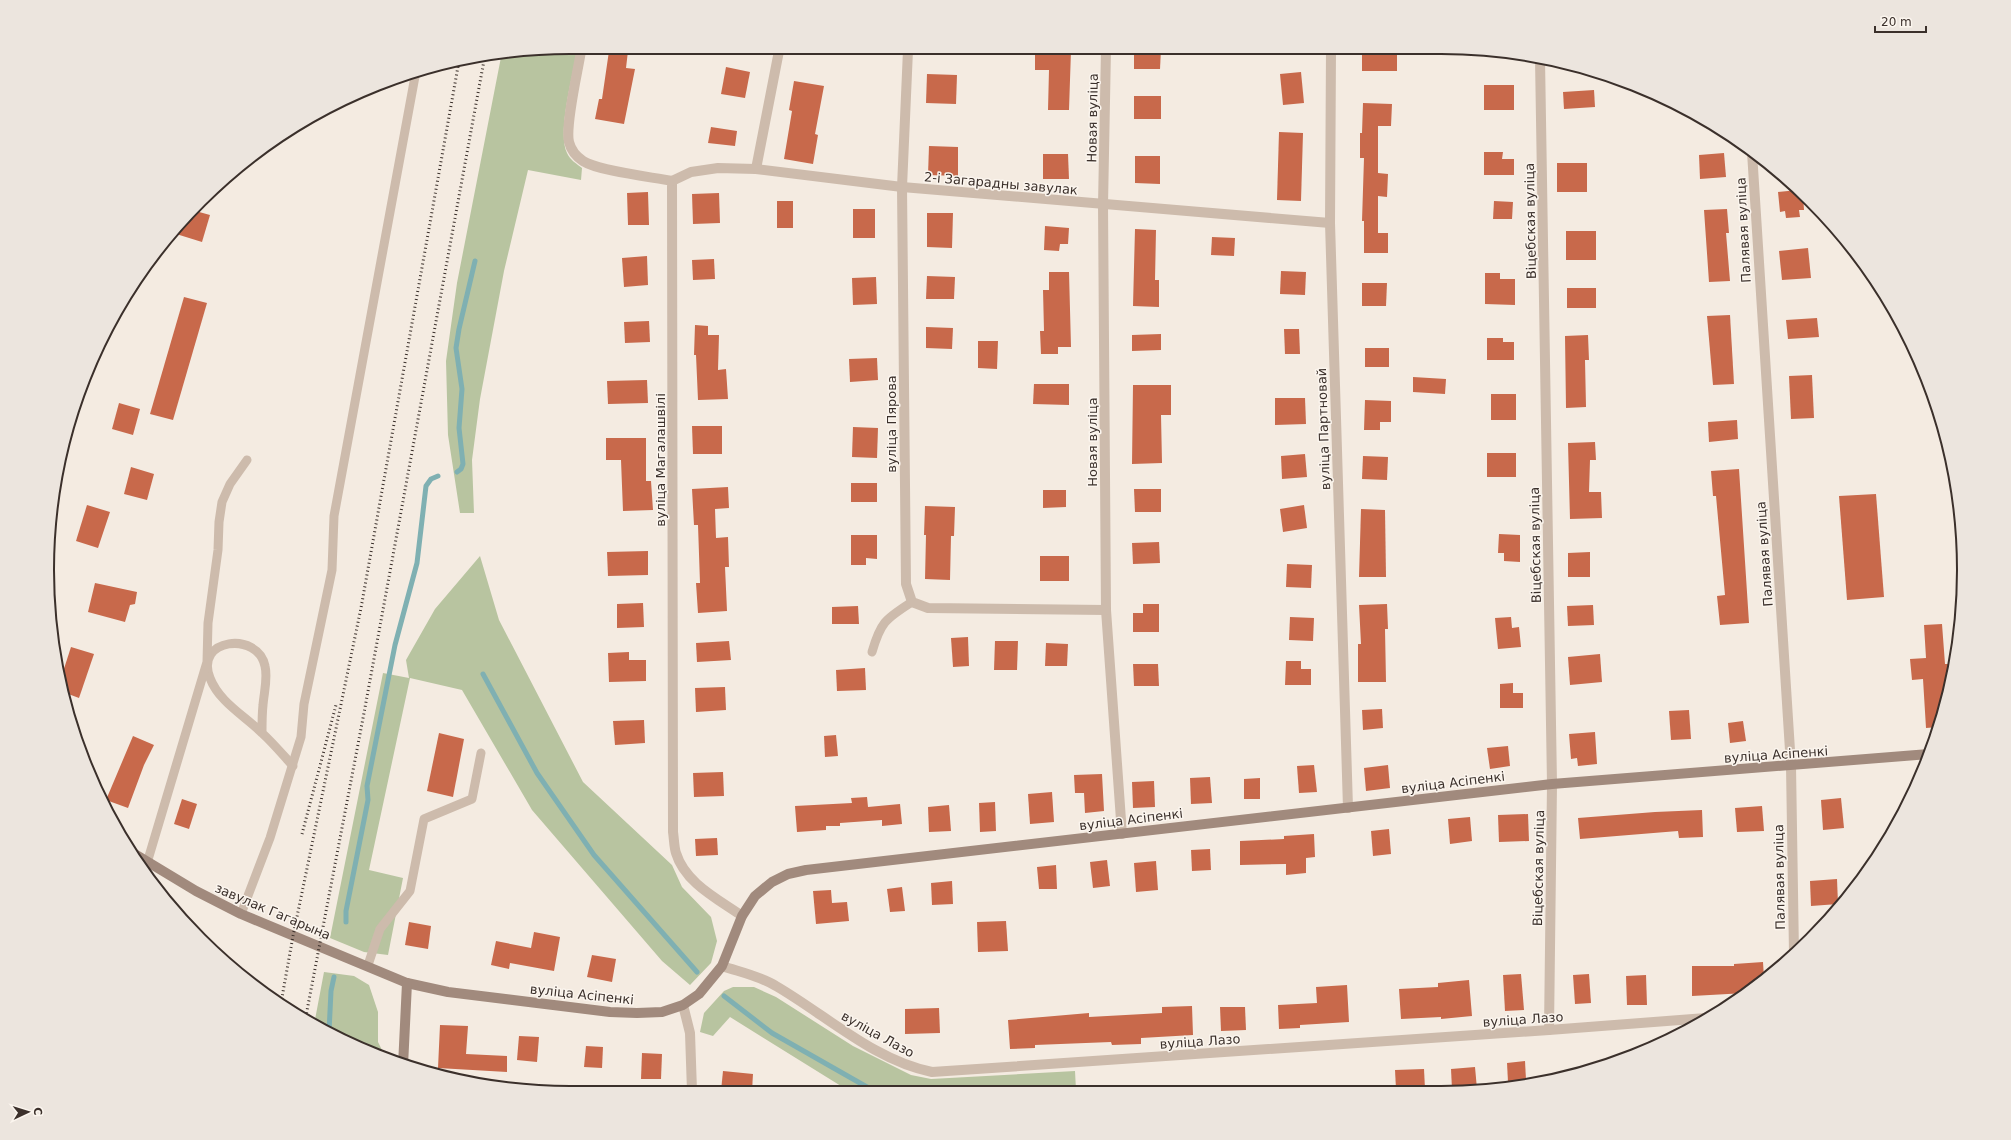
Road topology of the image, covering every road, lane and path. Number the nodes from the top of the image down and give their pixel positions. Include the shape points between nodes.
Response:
1 (581, 54) edge
2 (778, 54) edge
3 (908, 54) edge
4 (1106, 54) edge
5 (1331, 54) edge
6 (1540, 64) edge
7 (415, 78) edge
8 (1752, 159) edge
9 (756, 169) junction
10 (672, 181) junction
11 (902, 187) junction
12 (1103, 205) junction
13 (1330, 223) junction
14 (247, 460) dead end
15 (912, 602) junction
16 (1106, 610) junction
17 (872, 652) dead end
18 (207, 662) junction
19 (262, 732) junction
20 (481, 754) dead end
21 (1923, 755) edge
22 (293, 766) junction
23 (1791, 766) junction
24 (1552, 784) junction
25 (1348, 808) junction
26 (1122, 834) junction
27 (143, 860) edge
28 (148, 863) junction
29 (241, 914) junction
30 (742, 916) junction
31 (1794, 946) edge
32 (368, 965) junction
33 (722, 966) junction
34 (407, 983) junction
35 (683, 1005) junction
36 (1696, 1019) edge
37 (1549, 1030) junction
38 (403, 1059) edge
39 (692, 1086) edge

1 - 10 street via 569,125 569,141 574,152 583,161 595,167
2 - 9 street
3 - 11 street, вуліца Пярова
4 - 12 street, Новая вуліца
5 - 13 street, вуліца Партновай
6 - 24 street, Віцебская вуліца
7 - 22 lane via 334,516 332,570 304,704 301,737
8 - 23 street, Палявая вуліца
9 - 10 street, 2-і Загарадны завулак via 718,168 691,172
9 - 11 street, 2-і Загарадны завулак
10 - 30 street, вуліца Магалашвілі via 673,832 676,853 684,870 697,884
11 - 12 street, 2-і Загарадны завулак
11 - 15 street, вуліца Пярова via 906,584
12 - 13 street, 2-і Загарадны завулак
12 - 16 street, Новая вуліца
13 - 25 street, вуліца Партновай
14 - 18 lane via 230,484 222,502 208,623
15 - 16 street via 928,608
15 - 17 lane via 886,619 878,631
16 - 26 street, Новая вуліца
18 - 19 lane via 210,678 219,694
18 - 19 lane via 213,651 223,645 250,646 260,654 265,666 266,682 262,706
18 - 28 lane
19 - 22 lane
20 - 32 lane via 472,799 424,819 410,891 380,929
21 - 23 street, вуліца Асіпенкі
22 - 29 lane via 270,838
23 - 24 street, вуліца Асіпенкі
23 - 31 street, Палявая вуліца
24 - 25 street, вуліца Асіпенкі
24 - 37 street, Віцебская вуліца
25 - 26 street, вуліца Асіпенкі
26 - 30 street, вуліца Асіпенкі via 806,870 788,874 772,882 755,896
27 - 28 street, завулак Гагарына
28 - 29 street, завулак Гагарына
29 - 32 street, завулак Гагарына
30 - 33 street, вуліца Асіпенкі
32 - 34 street, завулак Гагарына
33 - 35 street, вуліца Асіпенкі via 699,994
33 - 37 street, вуліца Лазо via 775,985 857,1039 913,1068 932,1072
34 - 35 street, вуліца Асіпенкі via 448,992 610,1012 662,1012
34 - 38 street
35 - 39 street via 690,1032
36 - 37 street, вуліца Лазо

